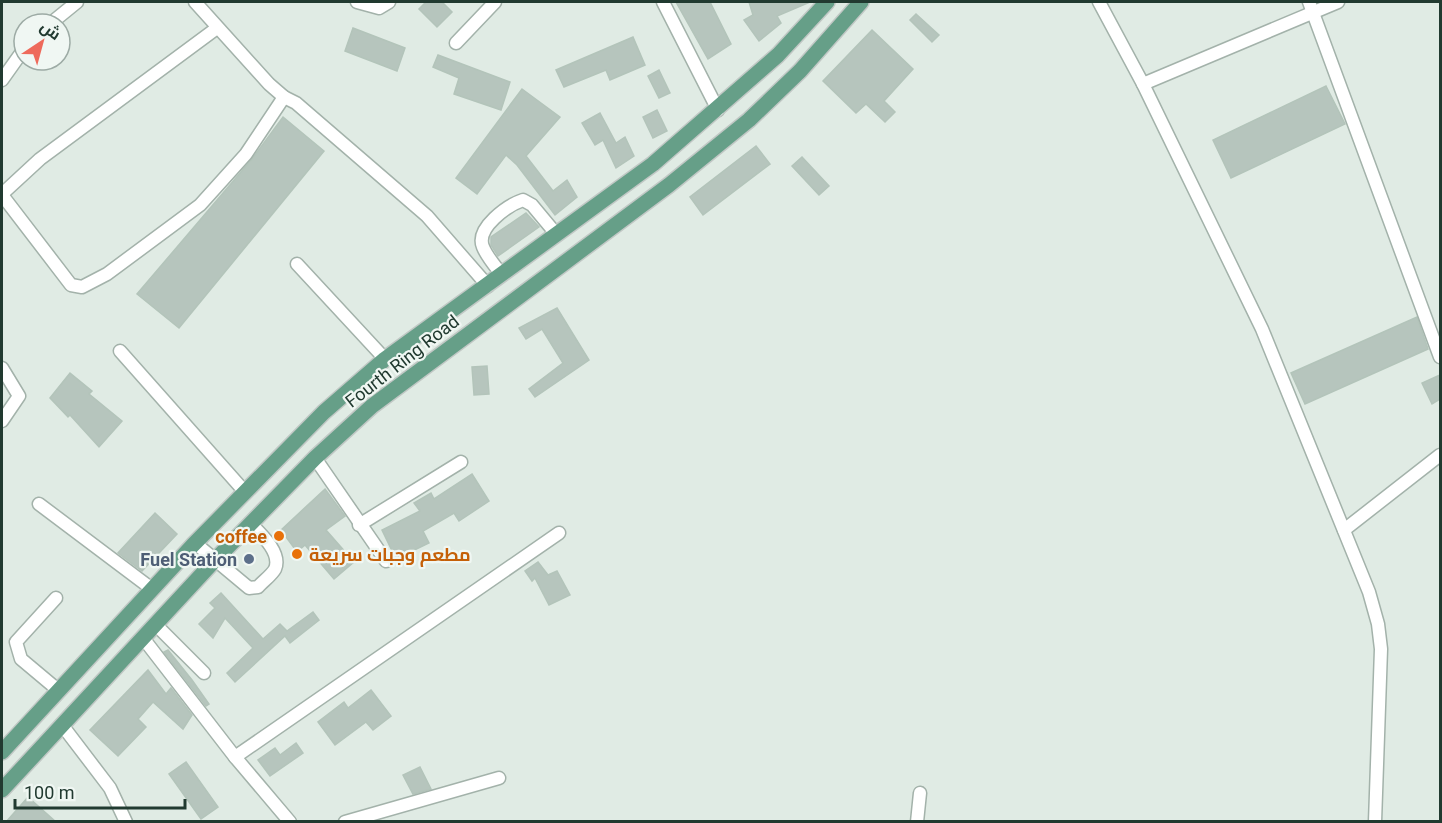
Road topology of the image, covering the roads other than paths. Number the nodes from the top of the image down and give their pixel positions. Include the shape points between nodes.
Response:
1 (77, 2) edge
2 (195, 2) edge
3 (357, 2) edge
4 (389, 2) edge
5 (495, 2) edge
6 (663, 2) edge
7 (827, 2) edge
8 (861, 2) edge
9 (1099, 2) edge
10 (1338, 2) edge
11 (1311, 7) edge
12 (65, 12) edge
13 (217, 28) junction
14 (456, 43) dead end
15 (12, 66) edge
16 (2, 80) edge
17 (1143, 84) junction
18 (284, 97) junction
19 (717, 110) junction
20 (2, 194) edge
21 (557, 235) junction
22 (297, 264) dead end
23 (502, 275) junction
24 (488, 286) junction
25 (120, 351) dead end
26 (1440, 357) edge
27 (386, 359) junction
28 (2, 368) edge
29 (2, 421) edge
30 (1440, 454) edge
31 (315, 458) junction
32 (461, 462) dead end
33 (245, 492) junction
34 (39, 504) dead end
35 (251, 524) junction
36 (360, 525) junction
37 (1344, 530) junction
38 (559, 533) dead end
39 (195, 543) junction
40 (215, 560) junction
41 (386, 561) dead end
42 (152, 589) junction
43 (56, 598) dead end
44 (156, 625) junction
45 (143, 638) junction
46 (204, 673) dead end
47 (57, 690) junction
48 (62, 725) junction
49 (2, 752) edge
50 (236, 757) junction
51 (499, 778) dead end
52 (2, 790) edge
53 (920, 793) dead end
54 (121, 819) edge
55 (290, 822) edge
56 (345, 822) edge
57 (917, 822) edge
58 (1375, 822) edge

1 - 12 street
2 - 13 street
3 - 4 street via 379,8
5 - 14 street
6 - 19 street
7 - 19 main road, Fourth Ring Road via 778,55
8 - 31 main road, Fourth Ring Road via 749,120 669,185 372,406
9 - 17 street
10 - 11 street
11 - 17 street
11 - 26 street
13 - 18 street
13 - 20 street via 40,159
15 - 16 street
17 - 37 street via 1262,329
18 - 20 street via 246,153 201,205 82,287 70,285
18 - 24 street via 427,216
19 - 21 main road, Fourth Ring Road via 653,164
21 - 23 main road, Fourth Ring Road
21 - 23 street via 532,205 523,200 514,203 482,236 483,247
22 - 27 street
23 - 24 main road, Fourth Ring Road
24 - 27 main road, Fourth Ring Road
25 - 33 street
27 - 33 main road, Fourth Ring Road via 300,434
28 - 29 street via 19,396
30 - 37 street
31 - 35 main road, Fourth Ring Road
31 - 36 street
32 - 36 street
33 - 39 main road, Fourth Ring Road
34 - 42 street
35 - 40 main road, Fourth Ring Road
35 - 40 street via 275,557 275,569 258,587 249,588
36 - 41 street
37 - 58 street via 1369,592 1380,641
38 - 50 street
39 - 40 street
39 - 42 main road, Fourth Ring Road
40 - 44 main road, Fourth Ring Road
42 - 47 main road, Fourth Ring Road
43 - 47 street via 16,642 21,659
44 - 45 main road, Fourth Ring Road
44 - 46 street
45 - 48 main road, Fourth Ring Road
45 - 50 street
47 - 49 main road, Fourth Ring Road
48 - 52 main road, Fourth Ring Road
48 - 54 street via 110,788
50 - 55 street
51 - 56 street
53 - 57 street

